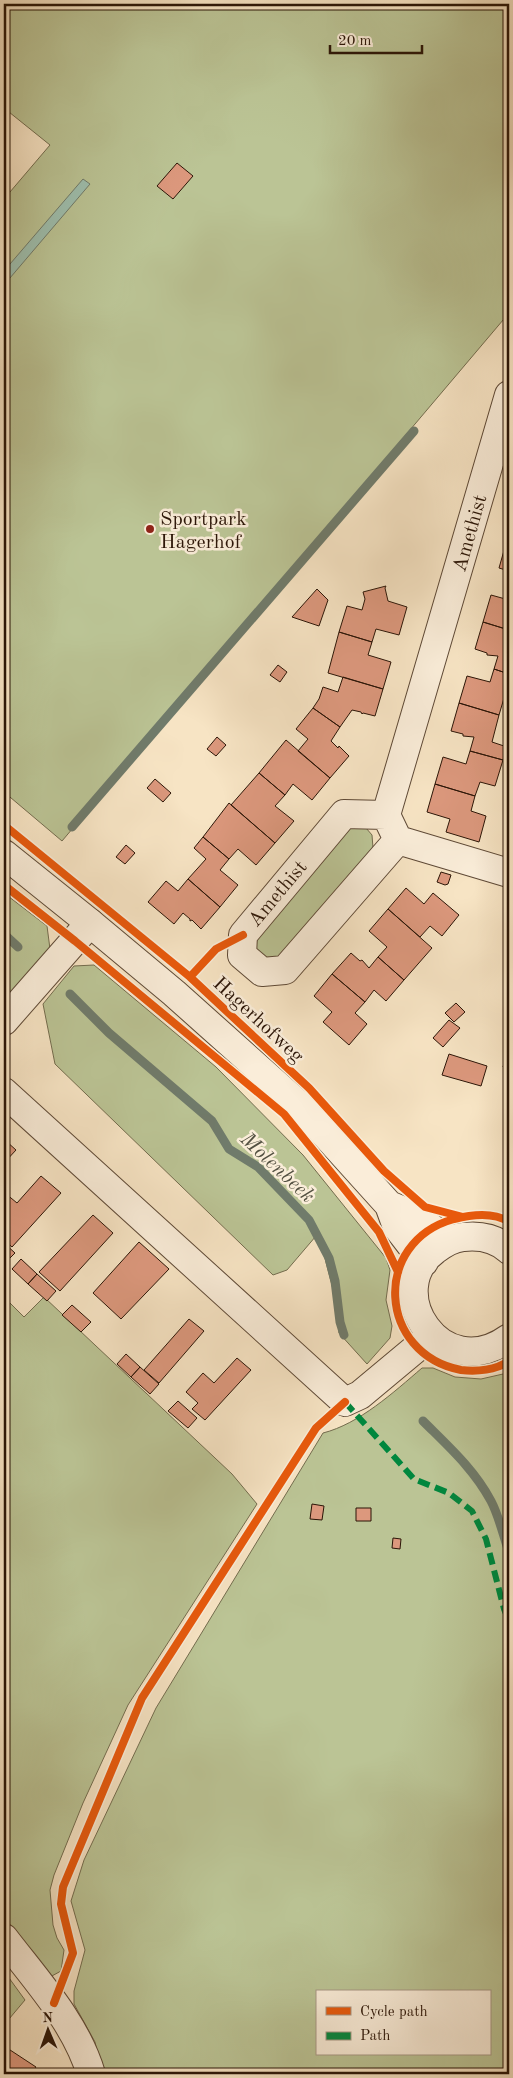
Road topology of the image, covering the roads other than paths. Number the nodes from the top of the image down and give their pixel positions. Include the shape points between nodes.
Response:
1 (509, 395) edge
2 (386, 815) junction
3 (398, 840) junction
4 (4, 854) edge
5 (509, 873) edge
6 (90, 923) junction
7 (4, 1021) edge
8 (4, 1092) edge
9 (390, 1205) junction
10 (449, 1241) junction
11 (508, 1247) edge
12 (424, 1262) junction
13 (427, 1336) junction
14 (505, 1347) edge
15 (4, 1938) edge
16 (91, 2074) edge

1 - 2 street, Amethist
2 - 3 street
2 - 3 street, Amethist via 344,814 243,935 242,955 262,972 285,970
3 - 5 street
4 - 6 street, Hagerhofweg
6 - 7 street
6 - 9 street, Hagerhofweg via 297,1103
8 - 13 street via 345,1402 376,1382 407,1335
9 - 10 street, Hagerhofweg via 415,1216
9 - 12 street, Hagerhofweg via 397,1227
10 - 11 street via 474,1236 489,1238
10 - 12 street via 432,1252
12 - 13 street via 414,1290
13 - 14 street via 462,1351
15 - 16 street via 54,2003 85,2054

